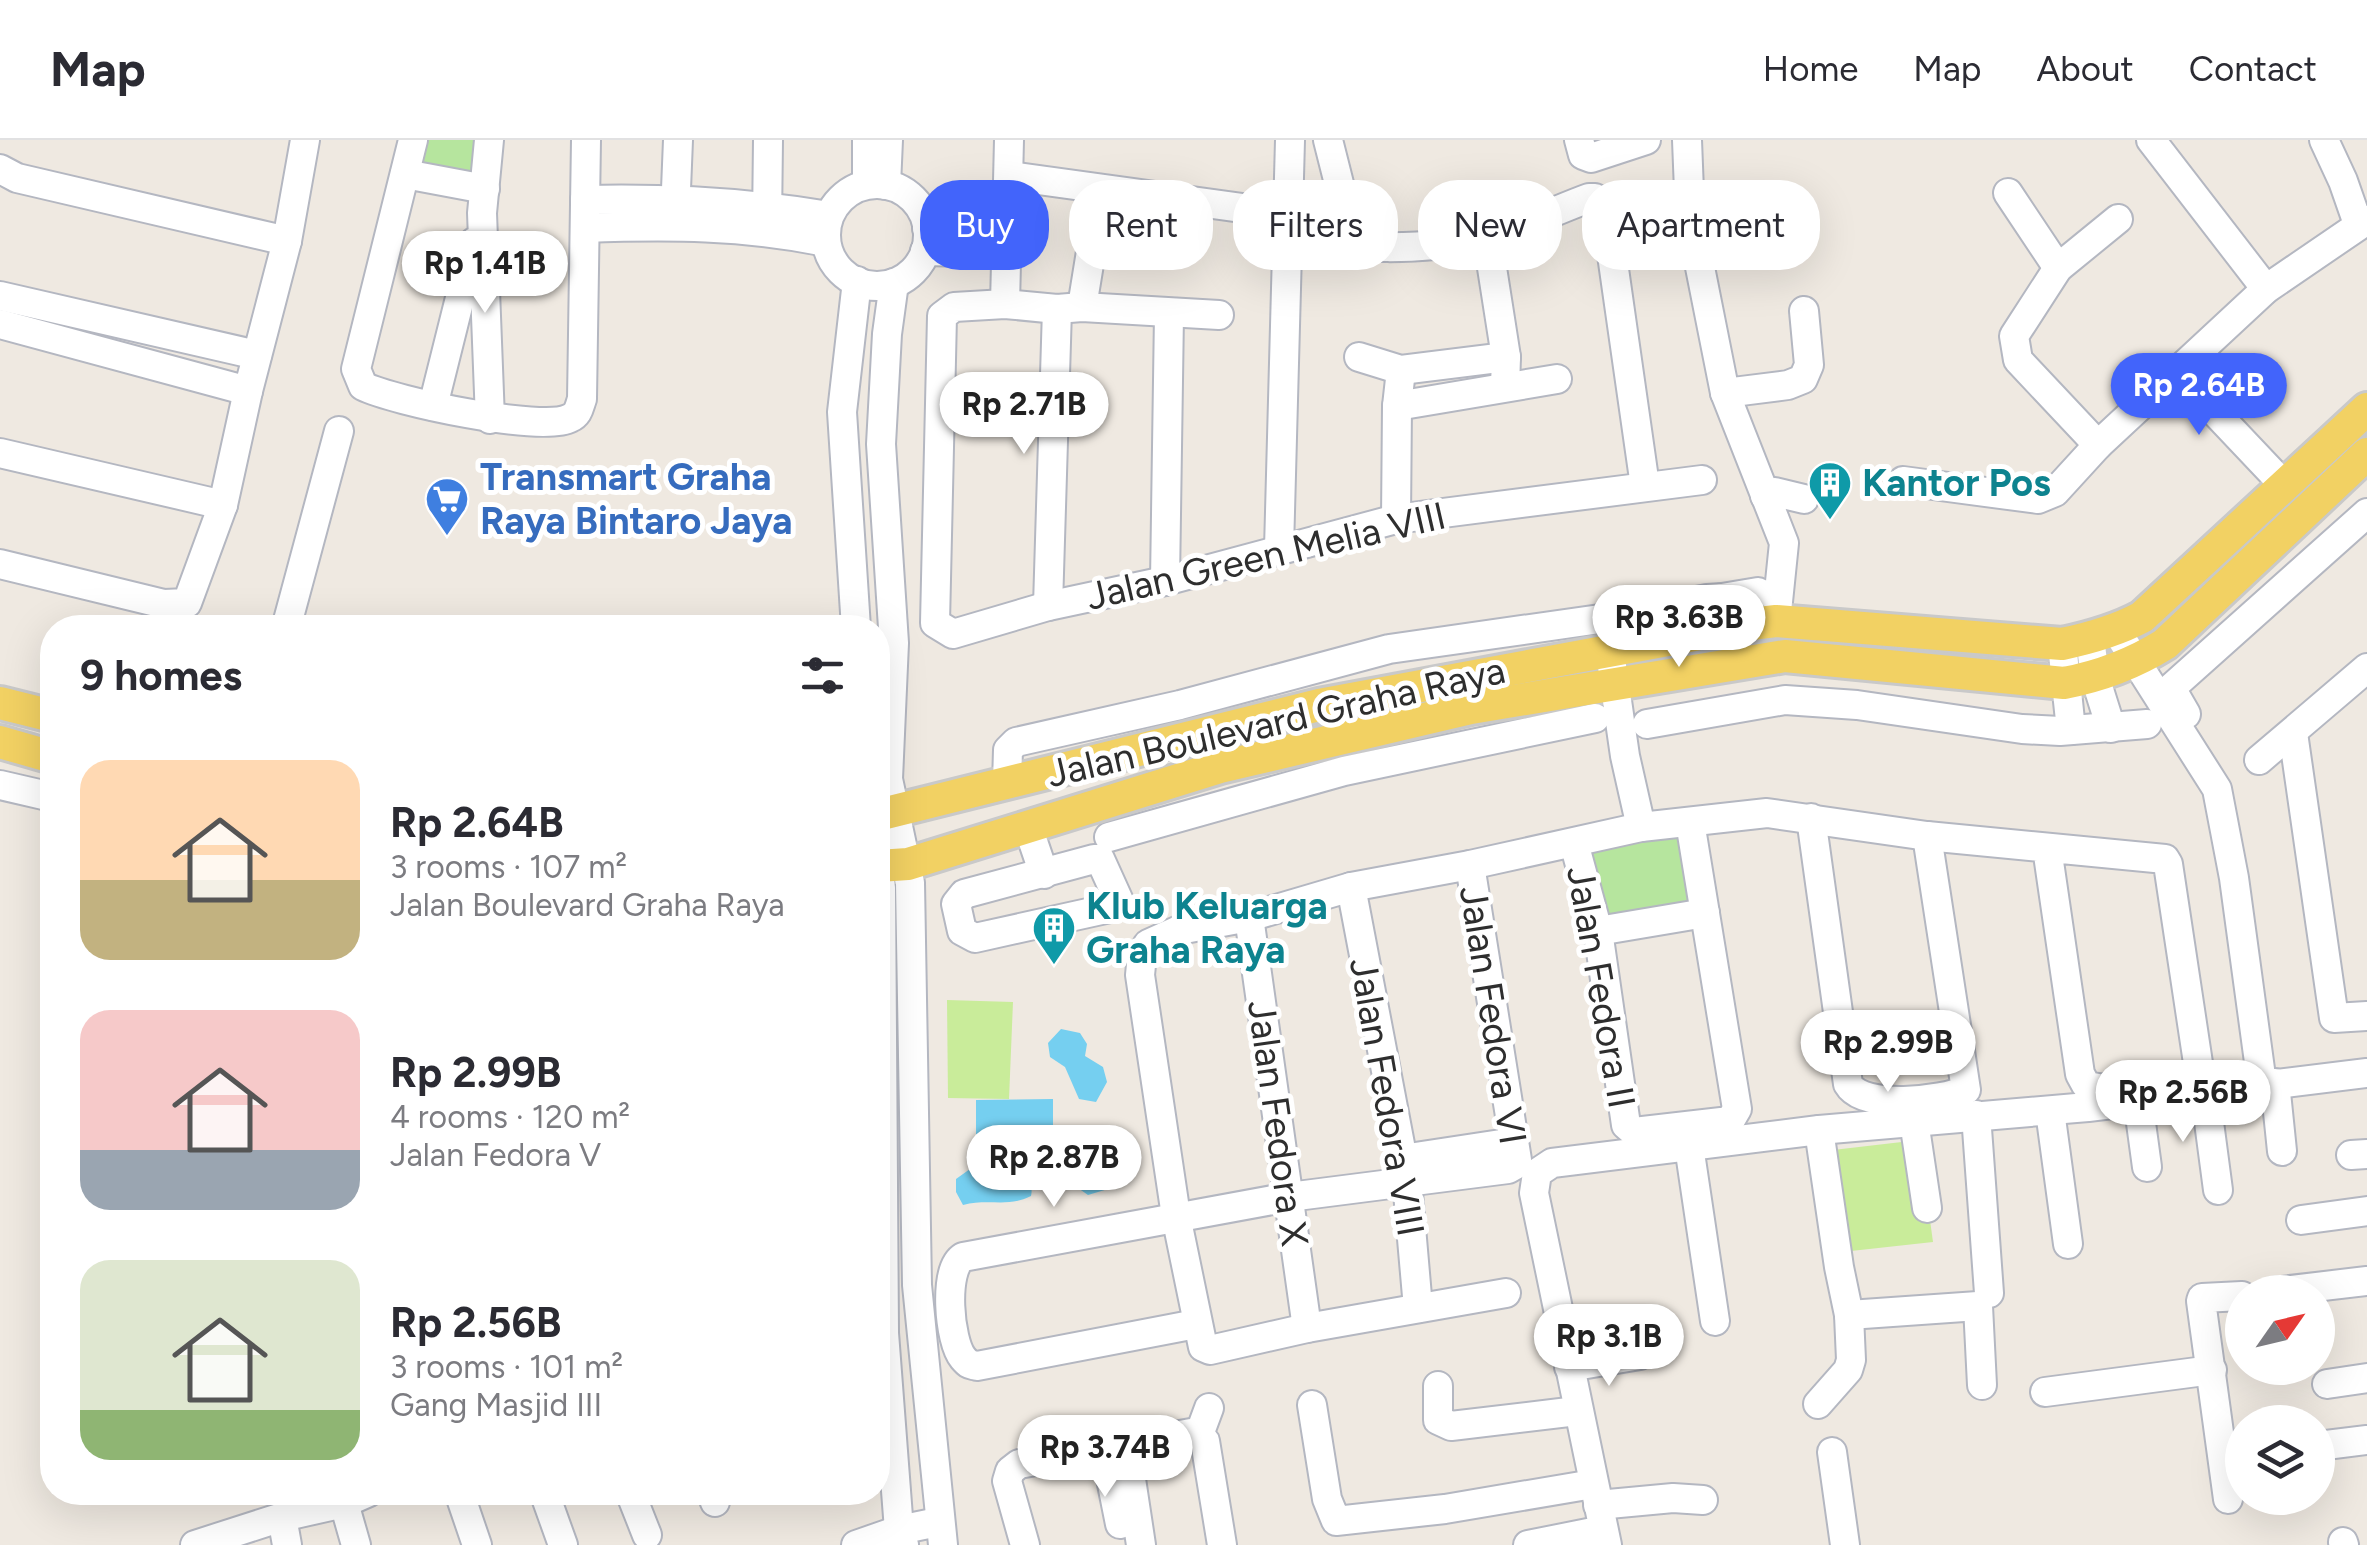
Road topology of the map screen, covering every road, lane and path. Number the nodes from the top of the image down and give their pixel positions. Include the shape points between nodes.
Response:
1 (305, 140) edge
2 (413, 140) edge
3 (489, 140) edge
4 (586, 140) edge
5 (678, 140) edge
6 (768, 140) edge
7 (868, 140) edge
8 (888, 140) edge
9 (1009, 140) edge
10 (1290, 140) edge
11 (1328, 140) edge
12 (1579, 140) edge
13 (1646, 140) edge
14 (1687, 140) edge
15 (2150, 140) edge
16 (2171, 140) edge
17 (2324, 140) edge
18 (0, 169) edge
19 (404, 174) junction
20 (1008, 176) junction
21 (1008, 180) edge
22 (1289, 180) edge
23 (1338, 180) edge
24 (2183, 180) junction
25 (876, 184) junction
26 (1069, 185) edge
27 (2008, 192) dead end
28 (483, 201) junction
29 (1562, 208) edge
30 (920, 209) edge
31 (675, 211) junction
32 (585, 214) junction
33 (767, 218) junction
34 (2118, 220) dead end
35 (2362, 222) edge
36 (814, 227) junction
37 (286, 241) junction
38 (920, 254) edge
39 (2058, 268) junction
40 (1007, 270) edge
41 (1079, 270) edge
42 (1286, 270) edge
43 (1492, 270) edge
44 (857, 282) junction
45 (894, 283) junction
46 (2266, 289) junction
47 (0, 296) edge
48 (1006, 304) junction
49 (1069, 308) junction
50 (1804, 311) dead end
51 (1169, 314) junction
52 (1219, 315) dead end
53 (0, 324) edge
54 (257, 355) junction
55 (1359, 357) dead end
56 (1506, 358) junction
57 (1401, 370) junction
58 (2177, 372) junction
59 (1557, 379) dead end
60 (1505, 387) junction
61 (248, 390) junction
62 (1725, 393) junction
63 (433, 406) junction
64 (1397, 406) junction
65 (2367, 409) edge
66 (490, 418) junction
67 (339, 431) dead end
68 (2098, 446) junction
69 (0, 454) edge
70 (2367, 454) edge
71 (1702, 480) dead end
72 (1904, 481) dead end
73 (2282, 484) junction
74 (1645, 486) junction
75 (1765, 496) junction
76 (1804, 500) dead end
77 (223, 506) junction
78 (2367, 513) edge
79 (1396, 519) junction
80 (886, 526) junction
81 (848, 532) junction
82 (1279, 549) junction
83 (0, 564) edge
84 (1165, 582) junction
85 (1758, 592) dead end
86 (1048, 606) junction
87 (1723, 613) junction
88 (289, 615) edge
89 (855, 615) edge
90 (1776, 621) junction
91 (1574, 622) junction
92 (2174, 635) junction
93 (2089, 637) junction
94 (1428, 645) junction
95 (1594, 654) junction
96 (1798, 657) junction
97 (2136, 662) junction
98 (2199, 664) junction
99 (2367, 668) edge
100 (2079, 680) junction
101 (1433, 684) junction
102 (1615, 687) junction
103 (1215, 694) junction
104 (1797, 701) junction
105 (0, 703) edge
106 (1459, 711) junction
107 (40, 713) edge
108 (1595, 718) dead end
109 (1646, 724) dead end
110 (2147, 724) dead end
111 (2195, 726) dead end
112 (2111, 728) junction
113 (1224, 730) junction
114 (2070, 730) junction
115 (2293, 733) junction
116 (890, 734) edge
117 (0, 742) edge
118 (1465, 745) junction
119 (40, 754) edge
120 (2259, 760) dead end
121 (1207, 770) junction
122 (0, 784) edge
123 (1007, 784) junction
124 (890, 785) edge
125 (40, 793) edge
126 (1216, 806) junction
127 (898, 810) edge
128 (1811, 818) junction
129 (1690, 822) junction
130 (1641, 827) junction
131 (1020, 829) junction
132 (1928, 836) junction
133 (1109, 837) dead end
134 (1574, 843) junction
135 (2047, 848) junction
136 (940, 854) junction
137 (890, 855) edge
138 (1470, 865) junction
139 (890, 866) edge
140 (1036, 876) junction
141 (1350, 887) junction
142 (890, 894) edge
143 (1705, 913) junction
144 (1249, 918) junction
145 (1598, 932) junction
146 (2367, 1016) edge
147 (2367, 1073) edge
148 (2199, 1083) junction
149 (2269, 1084) junction
150 (2131, 1102) junction
151 (2050, 1111) junction
152 (1976, 1115) junction
153 (1914, 1121) junction
154 (1819, 1130) junction
155 (1689, 1146) junction
156 (2282, 1151) dead end
157 (2141, 1165) dead end
158 (1404, 1170) junction
159 (2218, 1190) dead end
160 (1289, 1198) junction
161 (1927, 1208) dead end
162 (2367, 1211) edge
163 (1176, 1216) junction
164 (2301, 1220) dead end
165 (2068, 1244) dead end
166 (2367, 1281) edge
167 (918, 1285) junction
168 (2335, 1285) edge
169 (890, 1292) edge
170 (1989, 1293) dead end
171 (1506, 1294) dead end
172 (2225, 1297) edge
173 (1418, 1308) junction
174 (1849, 1315) junction
175 (1715, 1321) dead end
176 (1196, 1324) junction
177 (1307, 1328) junction
178 (1640, 1355) dead end
179 (1569, 1367) junction
180 (2212, 1370) junction
181 (2367, 1378) edge
182 (2335, 1383) edge
183 (1982, 1385) dead end
184 (1438, 1386) dead end
185 (2045, 1392) dead end
186 (1818, 1404) dead end
187 (1312, 1405) dead end
188 (1209, 1408) dead end
189 (1577, 1411) junction
190 (2225, 1424) edge
191 (890, 1426) edge
192 (1199, 1435) junction
193 (2367, 1440) edge
194 (2335, 1444) edge
195 (1115, 1448) junction
196 (1832, 1452) dead end
197 (1703, 1500) dead end
198 (342, 1505) edge
199 (357, 1505) edge
200 (463, 1505) edge
201 (549, 1505) edge
202 (635, 1505) edge
203 (1600, 1516) edge
204 (284, 1531) edge
205 (940, 1534) edge
206 (646, 1535) dead end
207 (901, 1538) edge
208 (195, 1545) edge
209 (356, 1545) edge
210 (476, 1545) edge
211 (563, 1545) edge
212 (856, 1545) edge
213 (1025, 1545) edge
214 (1124, 1545) edge
215 (1141, 1545) edge
216 (1222, 1545) edge
217 (1528, 1545) edge
218 (1846, 1545) edge

1 - 37 street
2 - 19 street
3 - 28 street
4 - 32 street
5 - 31 street
6 - 33 street
7 - 25 street
8 - 25 street
9 - 20 street
10 - 22 street
11 - 23 street
12 - 13 street via 1591,158
14 - 62 street via 1690,217
15 - 24 street
16 - 24 street
17 - 35 street
18 - 37 street
19 - 28 street
19 - 63 street via 356,369 363,386 382,396
20 - 21 street
20 - 26 street
24 - 46 street
25 - 30 street
25 - 36 street via 844,195
27 - 39 street
28 - 63 street
28 - 66 street
29 - 74 street via 1589,198 1605,206
31 - 32 street
31 - 33 street
32 - 66 street via 578,412 568,420
33 - 36 street
34 - 39 street
35 - 46 street
36 - 44 street via 836,266
37 - 54 street
38 - 45 street via 913,270
39 - 68 street via 2014,336 2018,360
40 - 48 street
41 - 49 street
42 - 82 street
43 - 56 street
44 - 45 street
44 - 81 street via 842,412
45 - 80 street via 881,444
46 - 58 street
47 - 54 street
48 - 49 street
48 - 86 street, Jalan Green Melia VIII via 954,307 942,316 935,623 953,634
49 - 51 street
49 - 86 street
50 - 62 street via 1810,365 1803,378
51 - 52 street
51 - 84 street
53 - 61 street
54 - 61 street
55 - 57 street
56 - 57 street
56 - 60 street
57 - 64 street
58 - 68 street
58 - 73 street
59 - 60 street
60 - 64 street
61 - 77 street
62 - 75 street
63 - 66 street
64 - 79 street
65 - 73 main road
67 - 88 street
68 - 72 street via 2055,492 2038,500
69 - 77 street
70 - 92 main road, Jalan Boulevard Graha Raya
71 - 74 street, Jalan Green Melia VIII
73 - 93 main road via 2142,617
74 - 79 street, Jalan Green Melia VIII
75 - 76 street
75 - 90 street via 1784,543
77 - 83 street via 187,603 164,604
78 - 98 street
79 - 82 street, Jalan Green Melia VIII
80 - 81 street
80 - 116 street via 894,643
81 - 89 street
82 - 84 street, Jalan Green Melia VIII
84 - 86 street, Jalan Green Melia VIII
85 - 87 street
87 - 90 main road, Jalan Boulevard Graha Raya
87 - 91 street
87 - 95 main road, Jalan Boulevard Graha Raya
90 - 93 main road, Jalan Boulevard Graha Raya
91 - 94 street
91 - 95 street
92 - 97 main road, Jalan Boulevard Graha Raya
92 - 98 street
93 - 97 street
93 - 100 street
94 - 101 street
94 - 103 street
95 - 101 main road, Jalan Boulevard Graha Raya
95 - 102 street
96 - 100 main road, Jalan Boulevard Graha Raya
96 - 102 main road, Jalan Boulevard Graha Raya
96 - 104 street
97 - 100 main road, Jalan Boulevard Graha Raya
97 - 149 street via 2217,789
98 - 111 street via 2171,688
99 - 115 street
100 - 112 street
100 - 114 street
101 - 113 main road, Jalan Boulevard Graha Raya
102 - 106 main road, Jalan Boulevard Graha Raya
102 - 130 street
103 - 113 street
103 - 123 street via 1016,742 1008,750
104 - 109 street
104 - 114 street via 2022,730
105 - 107 main road
106 - 118 street
106 - 121 main road, Jalan Boulevard Graha Raya
108 - 118 street
110 - 112 street
112 - 114 street
113 - 123 main road, Jalan Boulevard Graha Raya
115 - 120 street
115 - 146 street via 2334,1018
117 - 119 main road
118 - 126 street
121 - 126 street
121 - 131 main road, Jalan Boulevard Graha Raya
122 - 125 street
123 - 127 main road, Jalan Boulevard Graha Raya
124 - 127 street
126 - 133 street
127 - 136 main road via 912,816 912,834 923,848
127 - 137 street
128 - 129 street via 1768,814
128 - 132 street
128 - 132 street via 1848,1084 1862,1097 1896,1102 1966,1090
129 - 130 street
129 - 143 street
130 - 134 street
131 - 136 main road, Jalan Boulevard Graha Raya
131 - 140 street
132 - 135 street
134 - 138 street
134 - 145 street, Jalan Fedora II
135 - 148 street via 2164,858 2168,864
135 - 148 street via 2086,1085 2098,1090
136 - 139 main road, Jalan Boulevard Graha Raya
138 - 141 street
138 - 158 street, Jalan Fedora VI via 1514,1154 1508,1169
140 - 140 street via 1100,859 1120,901 1108,910 976,938 962,931 956,904 964,894
141 - 144 street
141 - 158 street, Jalan Fedora VIII
142 - 167 street
143 - 145 street
143 - 145 street, Jalan Fedora II via 1738,1109 1730,1121 1629,1131
144 - 160 street, Jalan Fedora X
144 - 163 street via 1169,933 1148,944 1142,956
147 - 149 street
148 - 149 street
148 - 150 street
148 - 159 street
149 - 156 street
150 - 151 street
150 - 157 street
151 - 152 street
151 - 165 street
152 - 153 street
152 - 170 street
153 - 154 street
153 - 161 street
154 - 155 street
154 - 174 street
155 - 175 street
155 - 179 street via 1552,1163 1537,1173 1534,1193
158 - 160 street
158 - 173 street, Jalan Fedora VIII
160 - 163 street
160 - 177 street, Jalan Fedora X
162 - 164 street
163 - 176 street
163 - 176 street via 963,1256 951,1272 951,1310 959,1352 977,1366
166 - 168 street
167 - 169 street
167 - 205 street
171 - 173 street
172 - 180 street via 2202,1298
173 - 177 street
174 - 183 street via 1978,1306
174 - 186 street via 1848,1370
176 - 177 street via 1210,1350
178 - 179 street
179 - 189 street
180 - 185 street
180 - 190 street
181 - 182 street
184 - 189 street via 1438,1420 1451,1426
187 - 203 street via 1336,1521 1425,1512
188 - 192 street
189 - 203 street
191 - 207 street
192 - 195 street
192 - 216 street
193 - 194 street
195 - 213 street via 1032,1459 1010,1472 1008,1490
195 - 214 street
195 - 215 street
196 - 218 street
197 - 203 street via 1673,1498
198 - 204 street
199 - 209 street
200 - 210 street
201 - 211 street
202 - 206 street
203 - 217 street
204 - 208 street
205 - 207 street
207 - 212 street

